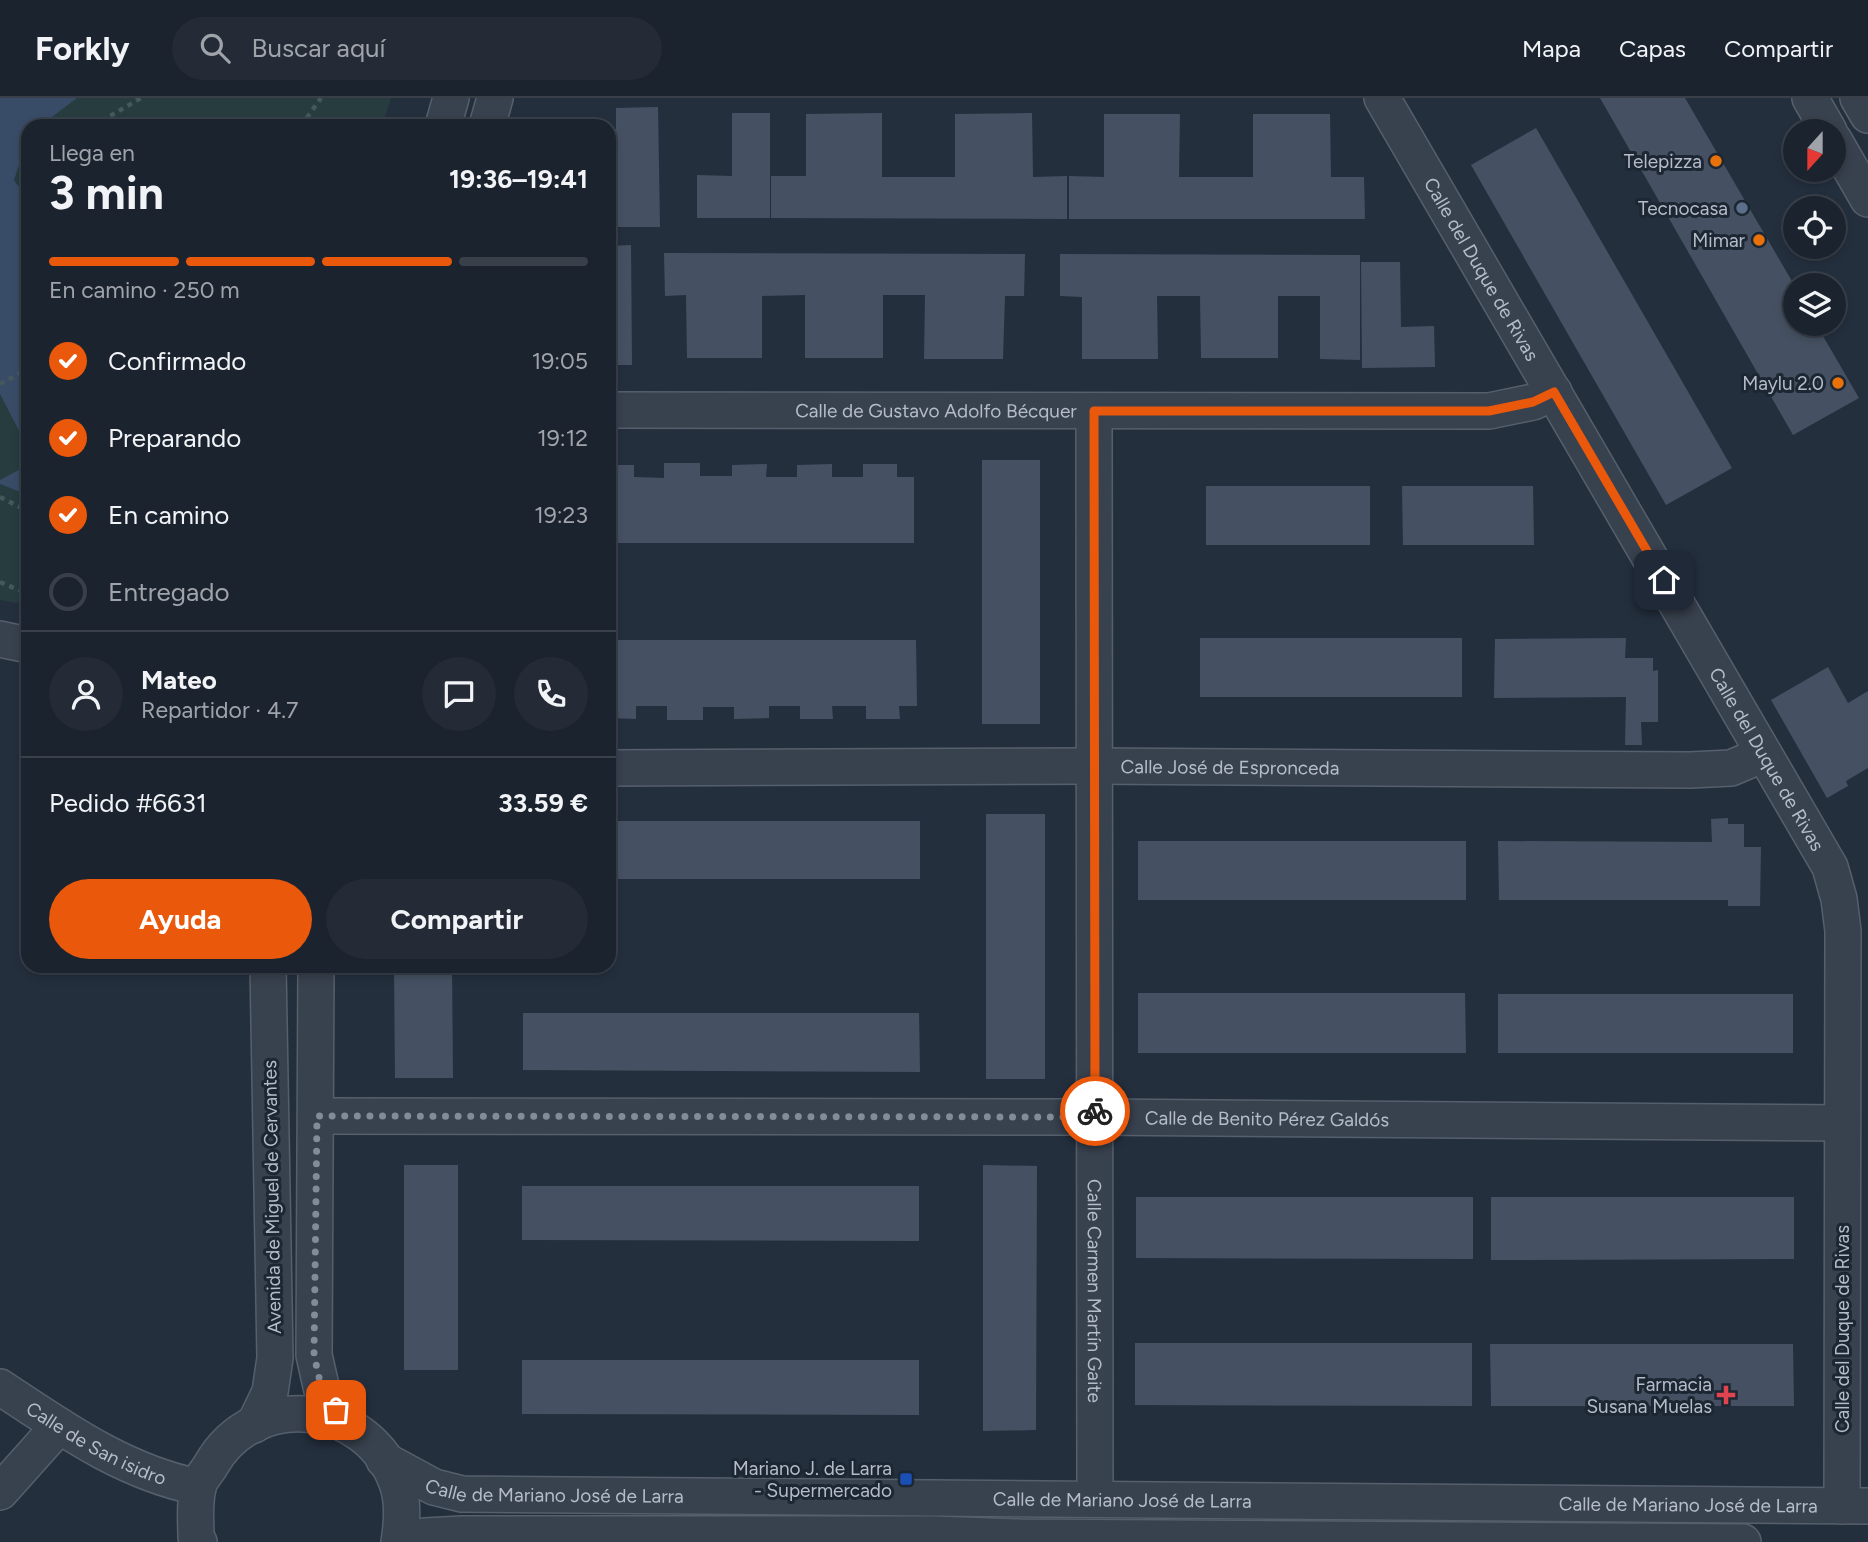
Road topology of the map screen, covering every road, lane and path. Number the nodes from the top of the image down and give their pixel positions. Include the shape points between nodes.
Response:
1 (141, 98) edge
2 (321, 98) edge
3 (451, 98) edge
4 (495, 98) edge
5 (1382, 98) edge
6 (1810, 98) edge
7 (1858, 98) edge
8 (1868, 115) edge
9 (105, 119) edge
10 (306, 119) edge
11 (445, 119) edge
12 (489, 119) edge
13 (1822, 119) edge
14 (1846, 161) edge
15 (1868, 199) edge
16 (21, 373) edge
17 (0, 384) edge
18 (1554, 392) junction
19 (616, 410) edge
20 (1094, 411) junction
21 (0, 497) edge
22 (21, 508) edge
23 (0, 582) edge
24 (21, 591) edge
25 (0, 639) edge
26 (21, 644) edge
27 (1764, 754) junction
28 (1095, 766) junction
29 (616, 768) edge
30 (268, 973) edge
31 (316, 973) edge
32 (317, 1116) junction
33 (1095, 1117) junction
34 (1841, 1123) junction
35 (0, 1387) edge
36 (254, 1425) junction
37 (349, 1425) junction
38 (59, 1426) junction
39 (384, 1460) junction
40 (198, 1487) junction
41 (0, 1492) edge
42 (1095, 1499) junction
43 (1855, 1506) edge
44 (933, 1538) edge
45 (1468, 1541) edge
46 (199, 1542) edge
47 (399, 1542) edge
48 (406, 1542) edge
49 (1743, 1542) edge

1 - 9 path
2 - 10 path
3 - 11 street
4 - 12 street
5 - 18 street, Calle del Duque de Rivas
6 - 13 street
7 - 8 street
14 - 15 street
16 - 17 path
18 - 20 street, Calle de Gustavo Adolfo Bécquer via 1533,402 1489,411
18 - 27 street, Calle del Duque de Rivas
19 - 20 street, Calle de Gustavo Adolfo Bécquer
20 - 28 street, Calle Carmen Martín Gaite
21 - 22 path
23 - 24 path
25 - 26 street
27 - 28 street, Calle José de Espronceda via 1731,768 1690,770
27 - 34 street, Calle del Duque de Rivas via 1830,867 1839,899 1843,931
28 - 29 street, Calle José de Espronceda
28 - 33 street, Calle Carmen Martín Gaite
30 - 36 street, Avenida de Miguel de Cervantes via 275,1358 270,1392
31 - 32 street, Avenida de Miguel de Cervantes
32 - 33 street, Calle de Benito Pérez Galdós
32 - 37 street, Avenida de Miguel de Cervantes via 314,1355 323,1395
33 - 34 street, Calle de Benito Pérez Galdós
33 - 42 street, Calle Carmen Martín Gaite
34 - 43 street, Calle del Duque de Rivas
35 - 38 street, Calle de San isidro
36 - 37 street via 271,1415 323,1415
36 - 40 street via 223,1444
37 - 39 street via 378,1449
38 - 40 street, Calle de San isidro via 162,1480
38 - 41 street
39 - 42 street, Calle de Mariano José de Larra via 434,1487 462,1494
39 - 47 street via 403,1513
40 - 46 street
42 - 43 street, Calle de Mariano José de Larra
44 - 45 street, Calle de Mariano José de Larra
44 - 48 street, Calle de Mariano José de Larra via 462,1534
45 - 49 street, Calle de Mariano José de Larra

